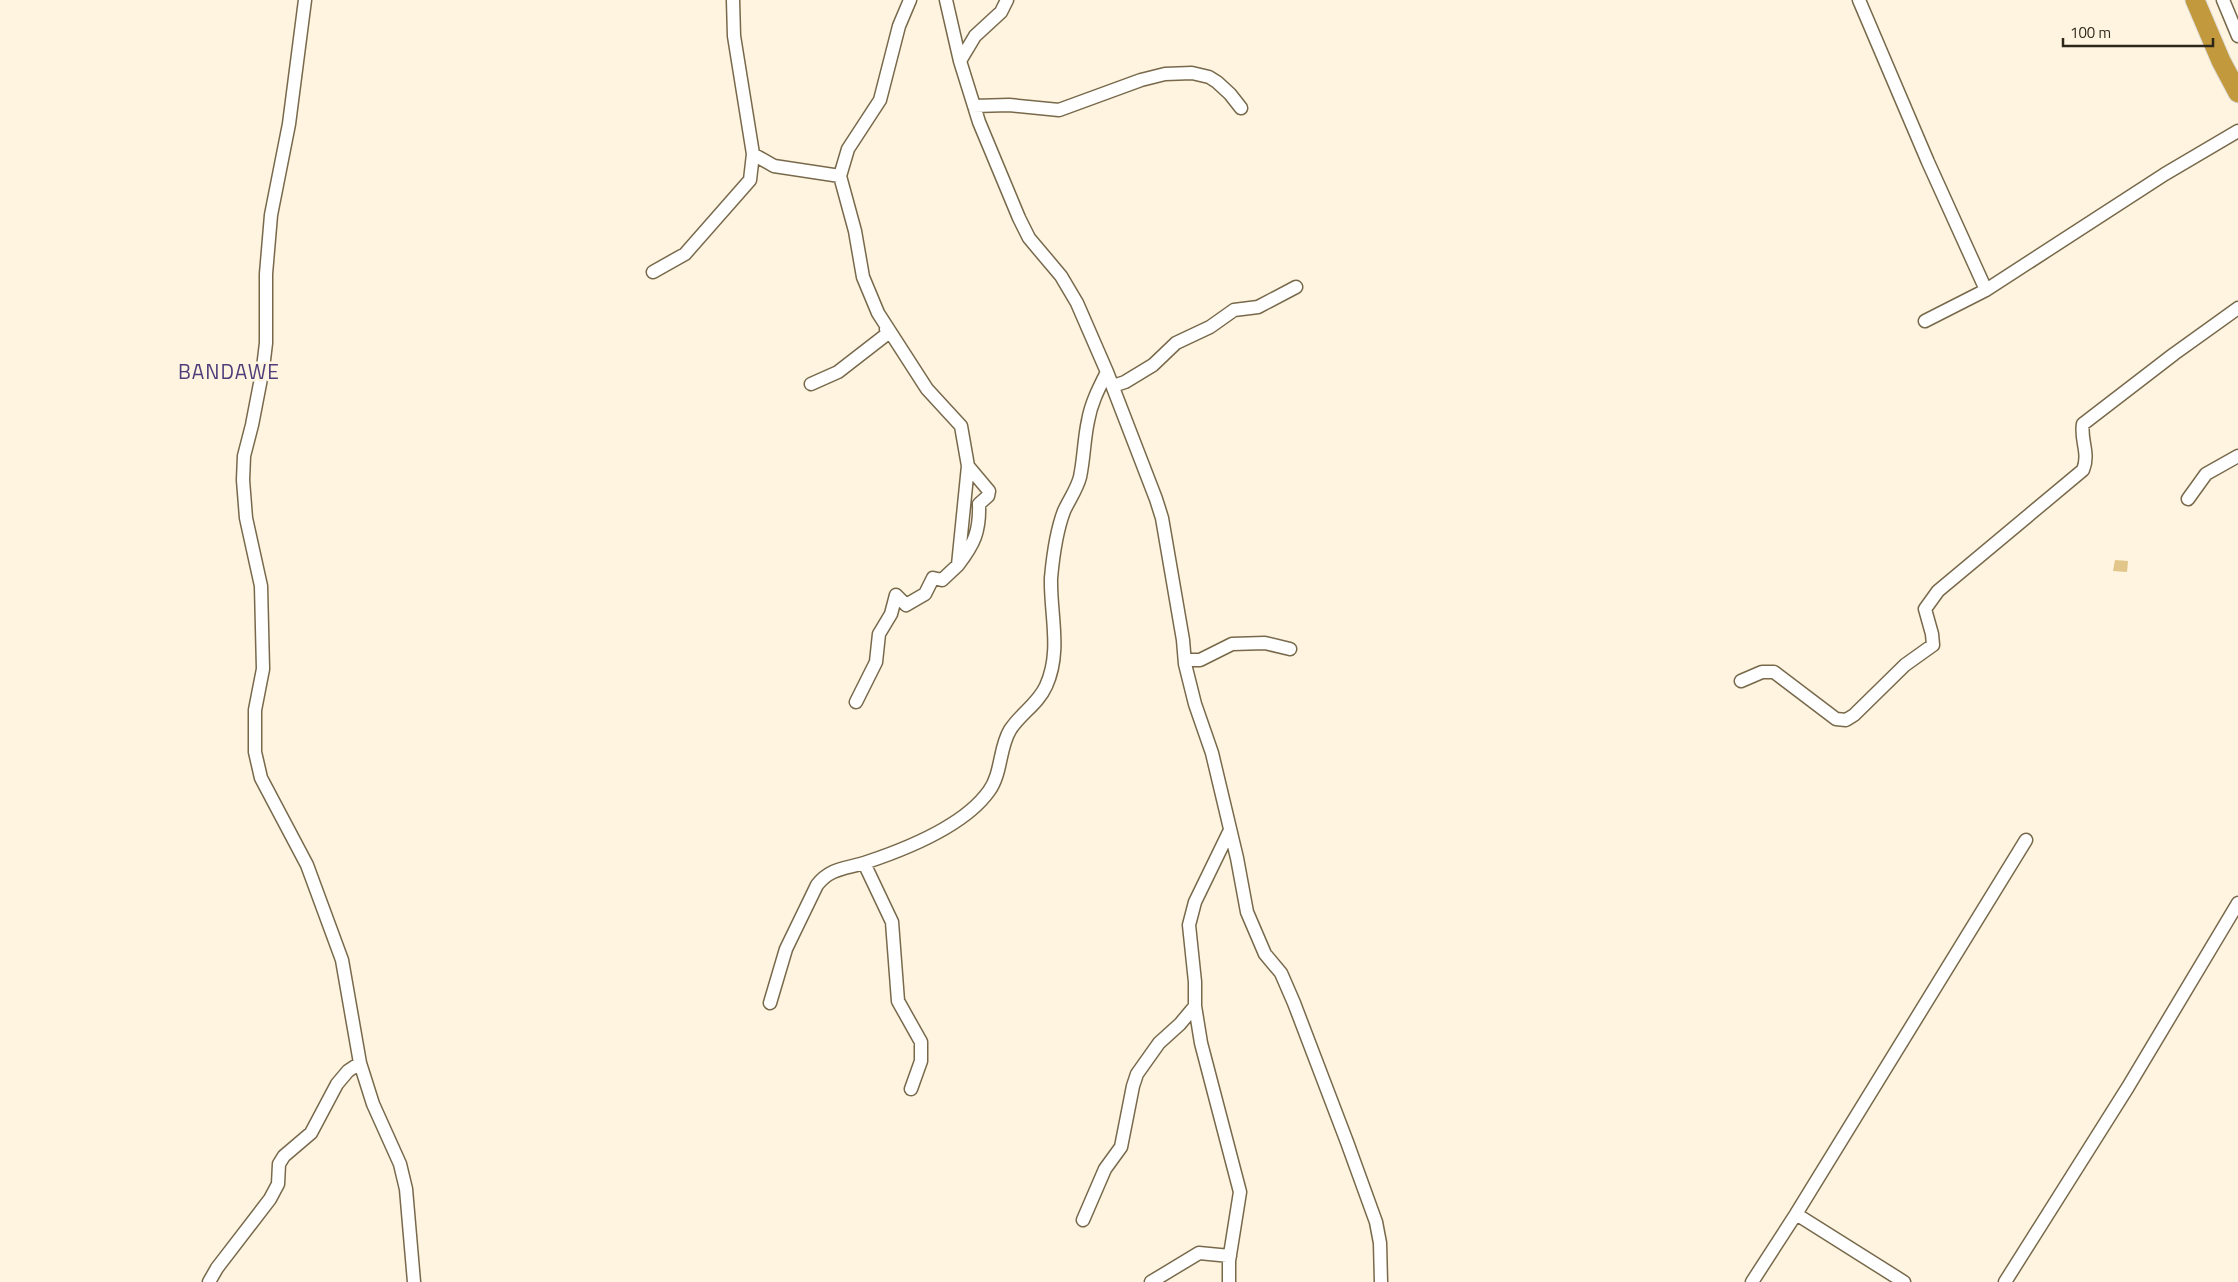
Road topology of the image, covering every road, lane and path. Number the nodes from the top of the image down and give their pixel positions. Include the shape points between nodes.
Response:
1 (305, 0) edge
2 (733, 0) edge
3 (910, 0) edge
4 (946, 0) edge
5 (1007, 0) edge
6 (1859, 0) edge
7 (2195, 0) edge
8 (2223, 0) edge
9 (2238, 36) edge
10 (960, 61) junction
11 (2238, 93) edge
12 (974, 106) junction
13 (1241, 108) dead end
14 (2238, 131) edge
15 (753, 154) junction
16 (840, 176) junction
17 (653, 272) dead end
18 (1296, 287) dead end
19 (1986, 290) junction
20 (2238, 308) edge
21 (1925, 321) dead end
22 (886, 329) junction
23 (1107, 372) junction
24 (811, 384) dead end
25 (1113, 386) junction
26 (2238, 456) edge
27 (968, 466) junction
28 (2188, 499) dead end
29 (958, 565) junction
30 (1290, 650) dead end
31 (1185, 660) junction
32 (1741, 681) dead end
33 (856, 702) dead end
34 (1229, 832) junction
35 (2026, 840) dead end
36 (864, 863) junction
37 (2238, 903) edge
38 (770, 1003) dead end
39 (1195, 1006) junction
40 (360, 1063) junction
41 (911, 1088) dead end
42 (1796, 1214) junction
43 (1083, 1220) dead end
44 (1230, 1256) junction
45 (209, 1282) edge
46 (414, 1282) edge
47 (1151, 1282) edge
48 (1229, 1282) edge
49 (1381, 1282) edge
50 (1752, 1282) edge
51 (1904, 1282) edge
52 (2005, 1282) edge

1 - 40 street via 288,124 271,215 263,368 244,456 246,518 261,586 263,669 255,710 255,752 261,778 307,865 342,960
2 - 15 street via 734,36
3 - 16 street via 899,26 880,100 848,149
4 - 10 street
5 - 10 street via 1001,12 975,36
6 - 19 street via 1900,100
7 - 11 highway
8 - 9 street
10 - 12 street
12 - 13 street via 1009,105 1059,110 1141,80 1165,74 1192,73 1218,82
12 - 23 street via 1029,238 1061,276 1077,303
14 - 19 street via 2165,174
15 - 16 street via 774,166
15 - 17 street via 750,180 740,194 685,254
16 - 22 street via 864,277
18 - 25 street via 1258,307 1234,310 1210,327 1176,342 1153,364
19 - 21 street
20 - 32 street via 2083,424 2087,460 2083,470 1938,591 1925,608 1933,645 1905,665 1854,715 1846,720 1836,719 1774,672 1762,672
22 - 24 street via 884,338 862,351 851,363
22 - 27 street via 927,389 961,426
23 - 25 street
23 - 36 street via 1093,402 1080,479 1064,511 1056,538 1051,579 1055,642 1047,686 1011,730 990,790 978,803 956,821 928,836
25 - 31 street via 1162,518
26 - 28 street via 2206,474
27 - 29 street
27 - 29 street via 989,491 979,504 980,519 973,546
29 - 33 street via 942,580 933,578 925,594 906,605 896,596 891,614 879,634 876,662
30 - 31 street via 1265,643 1232,644 1200,660
31 - 34 street via 1195,704 1212,753
34 - 39 street via 1195,902 1189,925
34 - 49 street via 1255,935 1281,973 1294,1003 1376,1222
35 - 42 street
36 - 38 street via 829,872 816,885 786,949
36 - 41 street via 892,922 898,1001 922,1042 921,1061
37 - 52 street via 2128,1087
39 - 43 street via 1159,1043 1137,1074 1121,1146 1105,1169
39 - 44 street via 1201,1043 1240,1192
40 - 45 street via 338,1084 311,1133 284,1156 279,1164 278,1184 270,1199
40 - 46 street via 373,1104 400,1164 406,1188
42 - 50 street
42 - 51 street
44 - 47 street via 1199,1253
44 - 48 street

